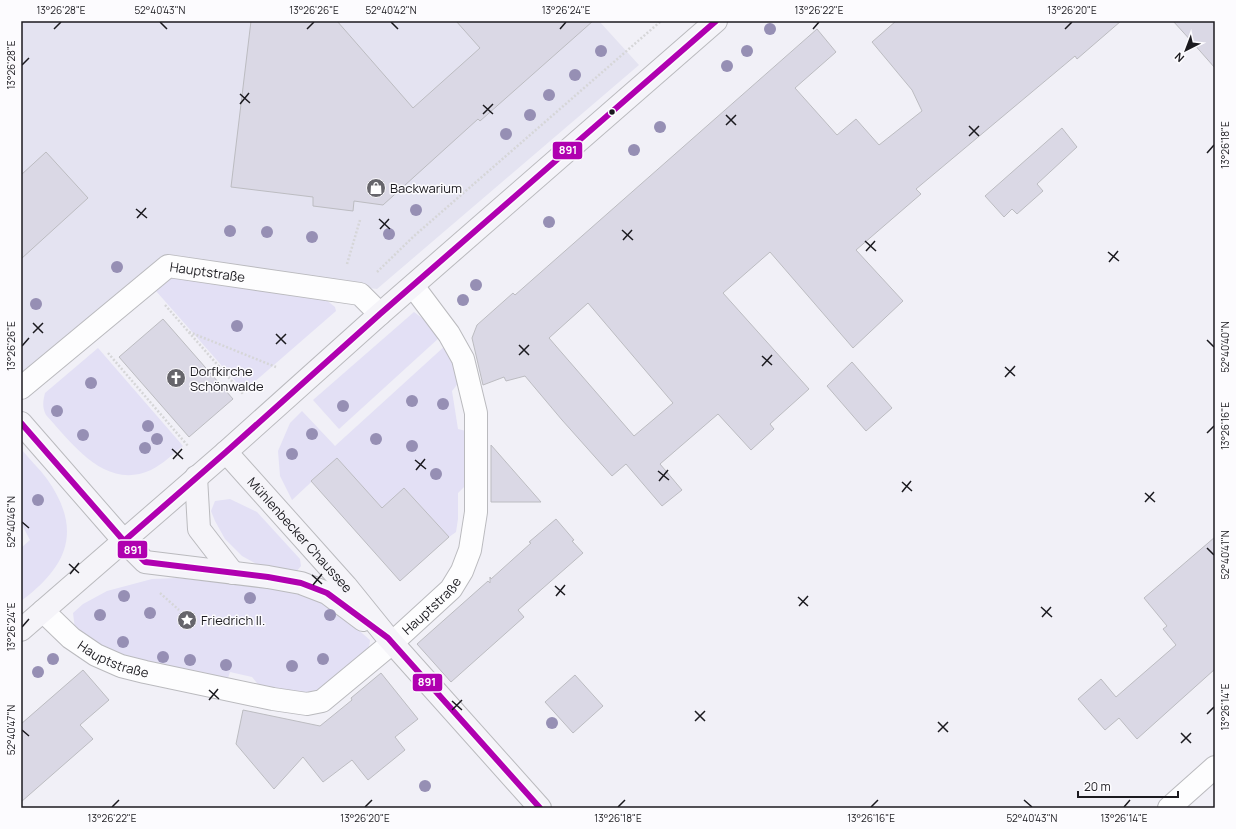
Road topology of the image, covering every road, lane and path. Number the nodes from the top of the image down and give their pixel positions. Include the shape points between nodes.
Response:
1 (661, 21) edge
2 (716, 21) edge
3 (360, 220) dead end
4 (346, 269) dead end
5 (373, 275) dead end
6 (146, 284) junction
7 (413, 286) junction
8 (380, 314) junction
9 (90, 331) junction
10 (189, 332) junction
11 (276, 367) dead end
12 (21, 388) edge
13 (244, 395) dead end
14 (21, 423) edge
15 (188, 446) dead end
16 (226, 452) junction
17 (196, 477) junction
18 (124, 541) junction
19 (233, 573) junction
20 (155, 590) dead end
21 (179, 610) dead end
22 (43, 611) junction
23 (21, 630) edge
24 (390, 640) junction
25 (1215, 767) edge
26 (540, 808) edge
27 (1169, 808) edge

1 - 5 path via 414,236
2 - 7 main road
3 - 4 path
6 - 8 street, Hauptstraße via 168,266 360,294
6 - 9 street, Hauptstraße
6 - 10 path
7 - 8 main road
7 - 24 street, Hauptstraße via 449,334 463,359 476,413 476,512 470,550 462,571 451,589
8 - 16 main road
9 - 12 street, Hauptstraße
9 - 15 path
10 - 11 path
10 - 13 path
14 - 18 main road, Mühlenbecker Chaussee
16 - 17 main road
16 - 24 main road, Mühlenbecker Chaussee via 346,586
17 - 18 main road
17 - 19 main road via 199,529
18 - 19 main road, Mühlenbecker Chaussee via 145,562
18 - 22 main road
19 - 24 main road, Mühlenbecker Chaussee via 301,583 327,593
20 - 21 path
22 - 23 main road
22 - 24 street, Hauptstraße via 71,638 96,655 121,666 307,704 322,701
24 - 26 main road, Mühlenbecker Chaussee
25 - 27 street

